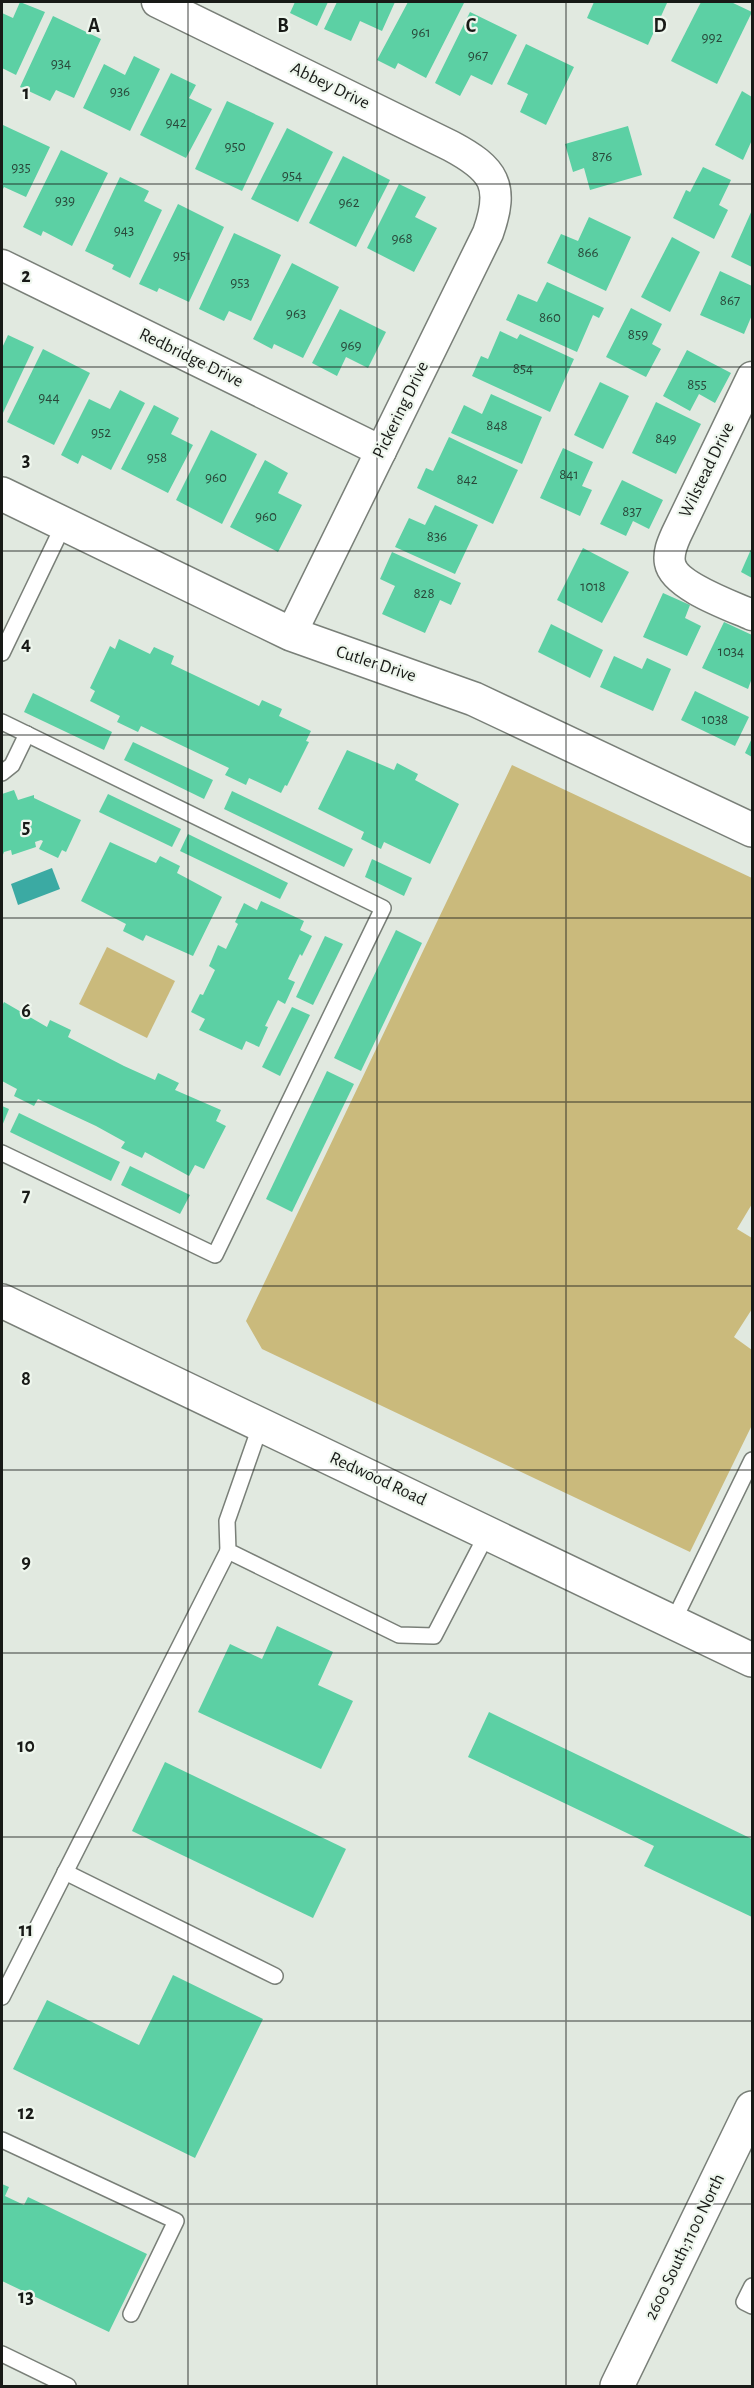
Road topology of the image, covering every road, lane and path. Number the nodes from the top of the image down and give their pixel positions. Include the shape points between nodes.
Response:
1 (157, 2) edge
2 (494, 182) joint
3 (2, 265) edge
4 (753, 377) edge
5 (381, 451) junction
6 (2, 494) edge
7 (64, 524) junction
8 (753, 615) edge
9 (291, 634) junction
10 (2, 653) edge
11 (2, 722) edge
12 (27, 734) junction
13 (2, 773) edge
14 (753, 830) edge
15 (2, 1153) edge
16 (2, 1301) edge
17 (261, 1424) junction
18 (753, 1460) edge
19 (488, 1532) junction
20 (228, 1551) junction
21 (673, 1622) junction
22 (753, 1660) edge
23 (65, 1872) junction
24 (275, 1976) dead end
25 (2, 1997) edge
26 (753, 2108) edge
27 (2, 2140) edge
28 (753, 2286) edge
29 (753, 2306) edge
30 (131, 2314) dead end
31 (2, 2354) edge
32 (68, 2386) edge
33 (617, 2386) edge

1 - 2 street, Abbey Drive via 451,146 484,167
2 - 5 street, Pickering Drive via 496,200 488,233
3 - 5 street, Redbridge Drive
4 - 8 street, Wilstead Drive via 671,545 670,565 684,581
5 - 9 street, Pickering Drive
6 - 7 main road, Cutler Drive
7 - 9 main road, Cutler Drive
7 - 10 lane
9 - 14 main road, Cutler Drive via 474,699
11 - 12 lane
12 - 13 lane via 12,765
12 - 15 lane via 383,908 215,1255
16 - 17 main road, Redwood Road
17 - 19 main road, Redwood Road
17 - 20 lane via 227,1521
18 - 21 lane
19 - 20 lane via 434,1636 399,1635
19 - 21 main road, Redwood Road
20 - 23 lane
21 - 22 main road, Redwood Road
23 - 24 lane
23 - 25 lane
26 - 33 main road, 2600 South;1100 North
27 - 30 lane via 176,2221
28 - 29 lane via 744,2302
31 - 32 lane

